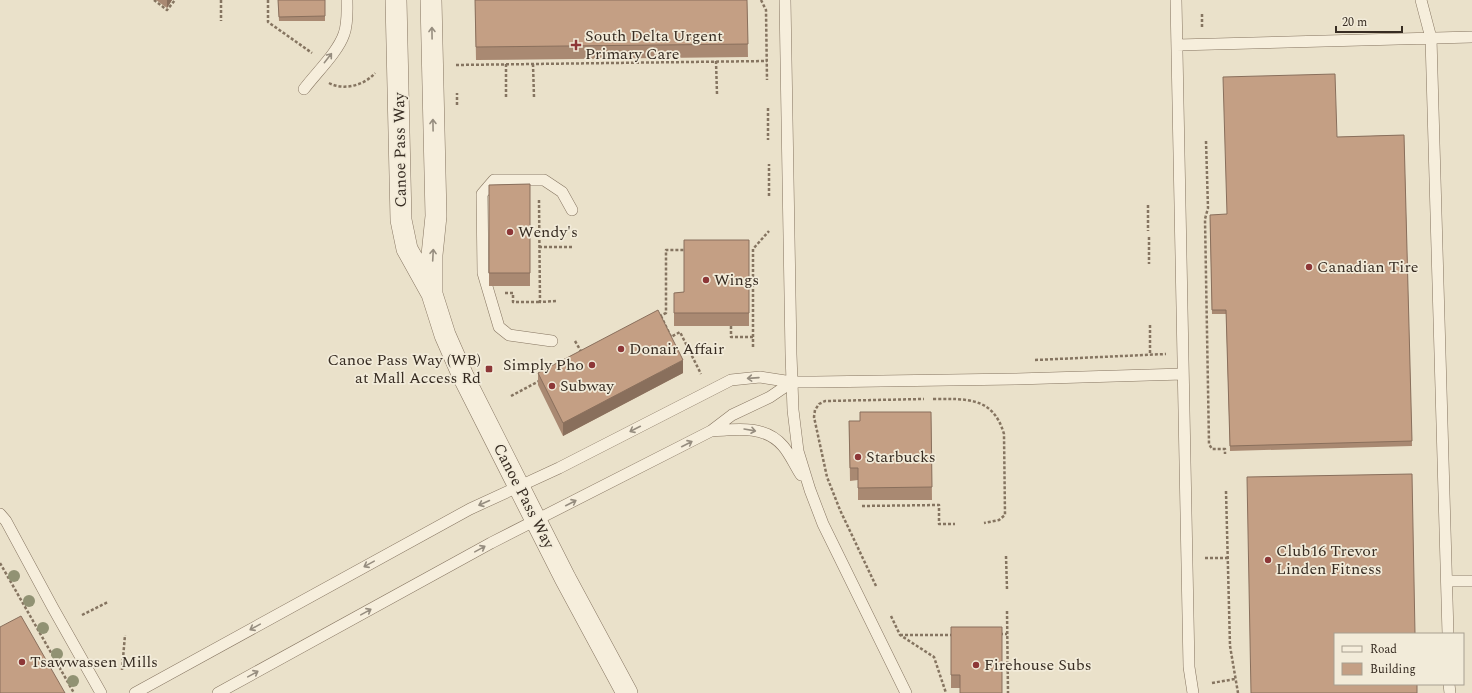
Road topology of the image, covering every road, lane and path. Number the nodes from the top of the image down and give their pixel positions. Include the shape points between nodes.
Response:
1 (154, 0) edge
2 (175, 0) edge
3 (220, 0) edge
4 (268, 0) edge
5 (347, 0) edge
6 (396, 0) edge
7 (431, 0) edge
8 (761, 0) edge
9 (785, 0) edge
10 (1176, 0) edge
11 (1421, 0) edge
12 (1202, 14) dead end
13 (221, 21) dead end
14 (1202, 29) dead end
15 (1472, 37) edge
16 (1431, 38) junction
17 (1177, 45) junction
18 (316, 55) dead end
19 (716, 61) junction
20 (766, 61) junction
21 (506, 64) junction
22 (533, 64) junction
23 (456, 65) dead end
24 (379, 69) dead end
25 (326, 80) dead end
26 (767, 80) dead end
27 (304, 89) dead end
28 (457, 93) dead end
29 (716, 94) dead end
30 (534, 97) dead end
31 (506, 98) dead end
32 (768, 106) dead end
33 (457, 108) dead end
34 (768, 140) dead end
35 (1206, 141) dead end
36 (769, 164) dead end
37 (768, 196) dead end
38 (539, 200) dead end
39 (1148, 205) dead end
40 (572, 210) dead end
41 (769, 231) dead end
42 (1148, 231) dead end
43 (1149, 237) dead end
44 (539, 247) junction
45 (572, 247) dead end
46 (745, 249) edge
47 (753, 249) junction
48 (690, 250) edge
49 (1149, 264) dead end
50 (502, 293) dead end
51 (432, 294) junction
52 (557, 301) dead end
53 (540, 302) junction
54 (661, 316) junction
55 (654, 319) edge
56 (1150, 324) dead end
57 (730, 326) edge
58 (753, 337) junction
59 (552, 341) dead end
60 (575, 341) dead end
61 (753, 347) dead end
62 (1169, 352) dead end
63 (1202, 353) dead end
64 (1207, 353) junction
65 (1150, 355) junction
66 (584, 357) edge
67 (1035, 360) dead end
68 (702, 374) dead end
69 (1183, 374) junction
70 (544, 378) edge
71 (792, 382) junction
72 (511, 396) dead end
73 (815, 400) dead end
74 (819, 404) junction
75 (711, 431) junction
76 (1225, 454) dead end
77 (519, 487) junction
78 (810, 490) junction
79 (1226, 491) dead end
80 (862, 506) dead end
81 (0, 514) edge
82 (536, 521) junction
83 (984, 523) dead end
84 (955, 524) dead end
85 (1006, 556) dead end
86 (1205, 558) dead end
87 (1228, 558) junction
88 (0, 563) edge
89 (1447, 581) junction
90 (1472, 582) edge
91 (876, 586) dead end
92 (1007, 588) dead end
93 (108, 602) dead end
94 (1007, 611) dead end
95 (82, 615) dead end
96 (891, 616) dead end
97 (1448, 633) edge
98 (992, 634) edge
99 (1007, 634) junction
100 (900, 635) junction
101 (954, 635) edge
102 (125, 636) dead end
103 (122, 670) dead end
104 (1235, 679) junction
105 (1212, 683) dead end
106 (74, 693) edge
107 (102, 693) edge
108 (135, 693) edge
109 (218, 693) edge
110 (627, 693) edge
111 (906, 693) edge
112 (946, 693) edge
113 (1008, 693) edge
114 (1193, 693) edge
115 (1238, 693) edge

1 - 2 path via 167,10
3 - 13 path
4 - 18 path via 268,22
27 -> 5 lane via 344,34
6 - 51 street, Canoe Pass Way via 402,220 407,249
51 -> 7 street, Canoe Pass Way via 432,254 436,216
8 - 20 path via 766,10
9 - 71 lane
10 - 17 lane
11 - 16 lane
12 - 14 path
15 - 16 lane
16 - 17 lane
16 - 89 lane
17 - 69 lane
19 - 20 path
19 - 22 path
19 - 29 path
20 - 26 path
21 - 22 path
21 - 23 path
21 - 31 path
22 - 30 path
24 - 25 path via 368,81 353,86 336,86
28 - 33 path
32 - 34 path
35 - 64 path
36 - 37 path
38 - 44 path
39 - 42 path
40 - 59 lane via 562,192 544,180 494,180 482,194 483,273 499,327 510,335
41 - 47 path
43 - 49 path
44 - 45 path
44 - 53 path
46 - 47 path
47 - 58 path
48 - 54 path via 666,250 666,313
50 - 53 path via 513,293 513,302
51 - 77 street, Canoe Pass Way via 462,376
52 - 53 path
54 - 55 path
54 - 68 path via 671,336 680,332
56 - 65 path
57 - 58 path via 731,337
58 - 61 path
60 - 66 path
62 - 65 path via 1166,355
63 - 64 path
64 - 76 path via 1209,444 1212,449 1225,449
65 - 67 path
69 - 71 lane
69 - 114 lane via 1189,667
70 - 72 path
71 - 75 lane via 770,397 732,415
71 -> 77 lane via 760,378 731,380
71 - 78 lane via 798,451
73 - 74 path
74 - 83 path via 824,401 970,399 987,407 1001,424 1004,434 1005,515 1000,520
74 - 91 path via 814,417 827,477
75 -> 78 lane via 745,428 764,432 783,445
82 -> 75 lane
77 - 82 street, Canoe Pass Way
77 -> 108 lane via 470,509
78 - 111 lane via 823,524
79 - 87 path
80 - 84 path via 939,505 939,524
81 - 107 lane
109 -> 82 lane via 491,543
82 - 110 street, Canoe Pass Way
85 - 92 path
86 - 87 path
87 - 104 path via 1230,646
88 - 106 path
89 - 90 lane
89 - 97 lane
93 - 95 path
94 - 99 path
96 - 100 path
98 - 99 path
99 - 113 path
100 - 101 path
100 - 112 path via 934,657
102 - 103 path
104 - 105 path
104 - 115 path

